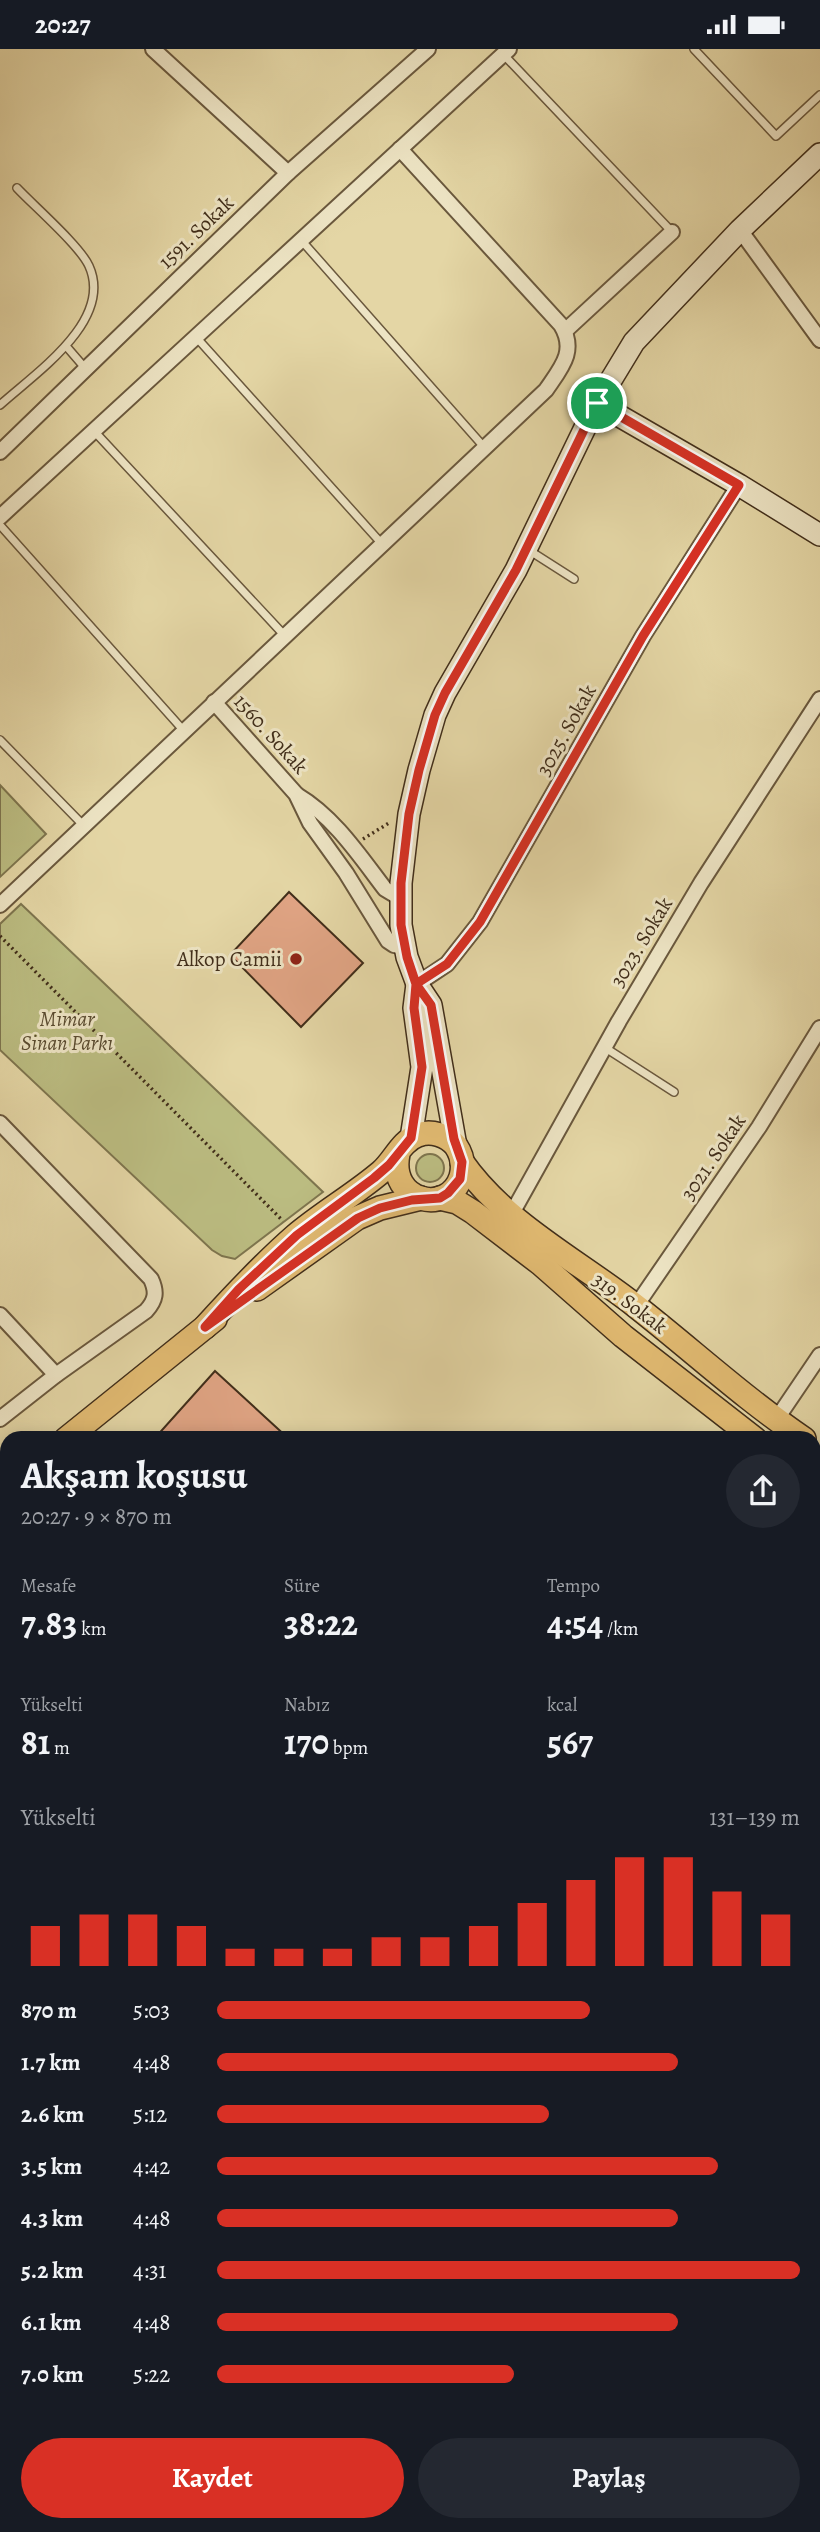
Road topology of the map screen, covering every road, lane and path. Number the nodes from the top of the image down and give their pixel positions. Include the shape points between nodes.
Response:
1 (153, 49) edge
2 (428, 49) edge
3 (694, 49) edge
4 (506, 51) edge
5 (820, 96) edge
6 (400, 149) junction
7 (820, 155) edge
8 (288, 173) junction
9 (17, 188) dead end
10 (740, 230) junction
11 (672, 232) joint
12 (301, 240) junction
13 (565, 331) junction
14 (196, 337) junction
15 (820, 340) edge
16 (66, 346) junction
17 (85, 368) junction
18 (597, 403) junction
19 (0, 405) edge
20 (94, 431) junction
21 (485, 448) junction
22 (0, 452) edge
23 (739, 485) junction
24 (0, 517) edge
25 (0, 525) edge
26 (820, 535) edge
27 (382, 544) junction
28 (526, 549) junction
29 (574, 579) dead end
30 (285, 636) junction
31 (820, 699) edge
32 (214, 702) junction
33 (184, 731) junction
34 (0, 740) edge
35 (296, 794) junction
36 (391, 822) dead end
37 (83, 826) junction
38 (356, 844) dead end
39 (361, 858) junction
40 (346, 873) junction
41 (401, 895) junction
42 (0, 905) edge
43 (0, 936) edge
44 (405, 947) junction
45 (416, 984) junction
46 (820, 1028) edge
47 (604, 1047) junction
48 (674, 1092) dead end
49 (0, 1123) edge
50 (405, 1146) junction
51 (459, 1154) junction
52 (430, 1198) junction
53 (511, 1215) junction
54 (297, 1235) junction
55 (636, 1306) junction
56 (0, 1315) edge
57 (205, 1327) junction
58 (820, 1355) edge
59 (56, 1375) junction
60 (0, 1419) edge
61 (776, 1420) junction
62 (76, 1431) edge
63 (745, 1431) edge
64 (792, 1431) edge

1 - 8 street
2 - 8 street, 1591. Sokak
3 - 5 lane via 776,136
4 - 6 street
4 - 11 lane
6 - 12 street
6 - 13 street
7 - 10 main road
8 - 17 street, 1591. Sokak
9 - 16 lane via 84,258 92,275 89,311
10 - 15 street
10 - 18 main road via 634,342
11 - 13 street
12 - 14 street
12 - 21 lane
13 - 21 street via 569,348 546,390
14 - 20 street
14 - 27 lane
16 - 17 lane
16 - 19 lane
17 - 22 street, 1591. Sokak
18 - 23 main road
18 - 28 main road
20 - 24 street
20 - 30 lane
21 - 27 street
23 - 26 main road
23 - 45 street, 3025. Sokak via 643,636 480,922 447,964
25 - 33 lane
27 - 30 street
28 - 29 lane
28 - 41 main road via 435,715 409,814
30 - 32 street
31 - 47 street, 3023. Sokak via 701,883
32 - 33 street
32 - 35 street, 1560. Sokak
33 - 37 street
34 - 37 lane
35 - 39 street via 316,806
35 - 40 street via 310,823
36 - 38 path
37 - 42 street
39 - 40 street via 347,861
39 - 41 street via 385,889
40 - 44 street via 388,941
41 - 44 main road
43 - 54 path
44 - 45 main road
45 - 50 main road via 414,1008 422,1067
45 - 51 main road via 431,1005
46 - 55 street, 3021. Sokak via 759,1127
47 - 48 lane
47 - 53 street, 3023. Sokak
49 - 59 street via 156,1289 146,1311
50 - 51 main road via 430,1133 449,1139
50 - 52 main road via 396,1165 397,1176 410,1194
50 - 54 main road via 374,1178
51 - 52 main road via 460,1179 455,1187
51 - 53 main road, 319. Sokak via 479,1184
52 - 57 main road via 380,1208 345,1225
52 - 63 main road, 319. Sokak via 457,1202 473,1212
53 - 55 main road, 319. Sokak
54 - 57 main road
55 - 61 main road, 319. Sokak
56 - 59 street
57 - 62 main road
58 - 61 street
59 - 60 street
61 - 64 main road, 319. Sokak

